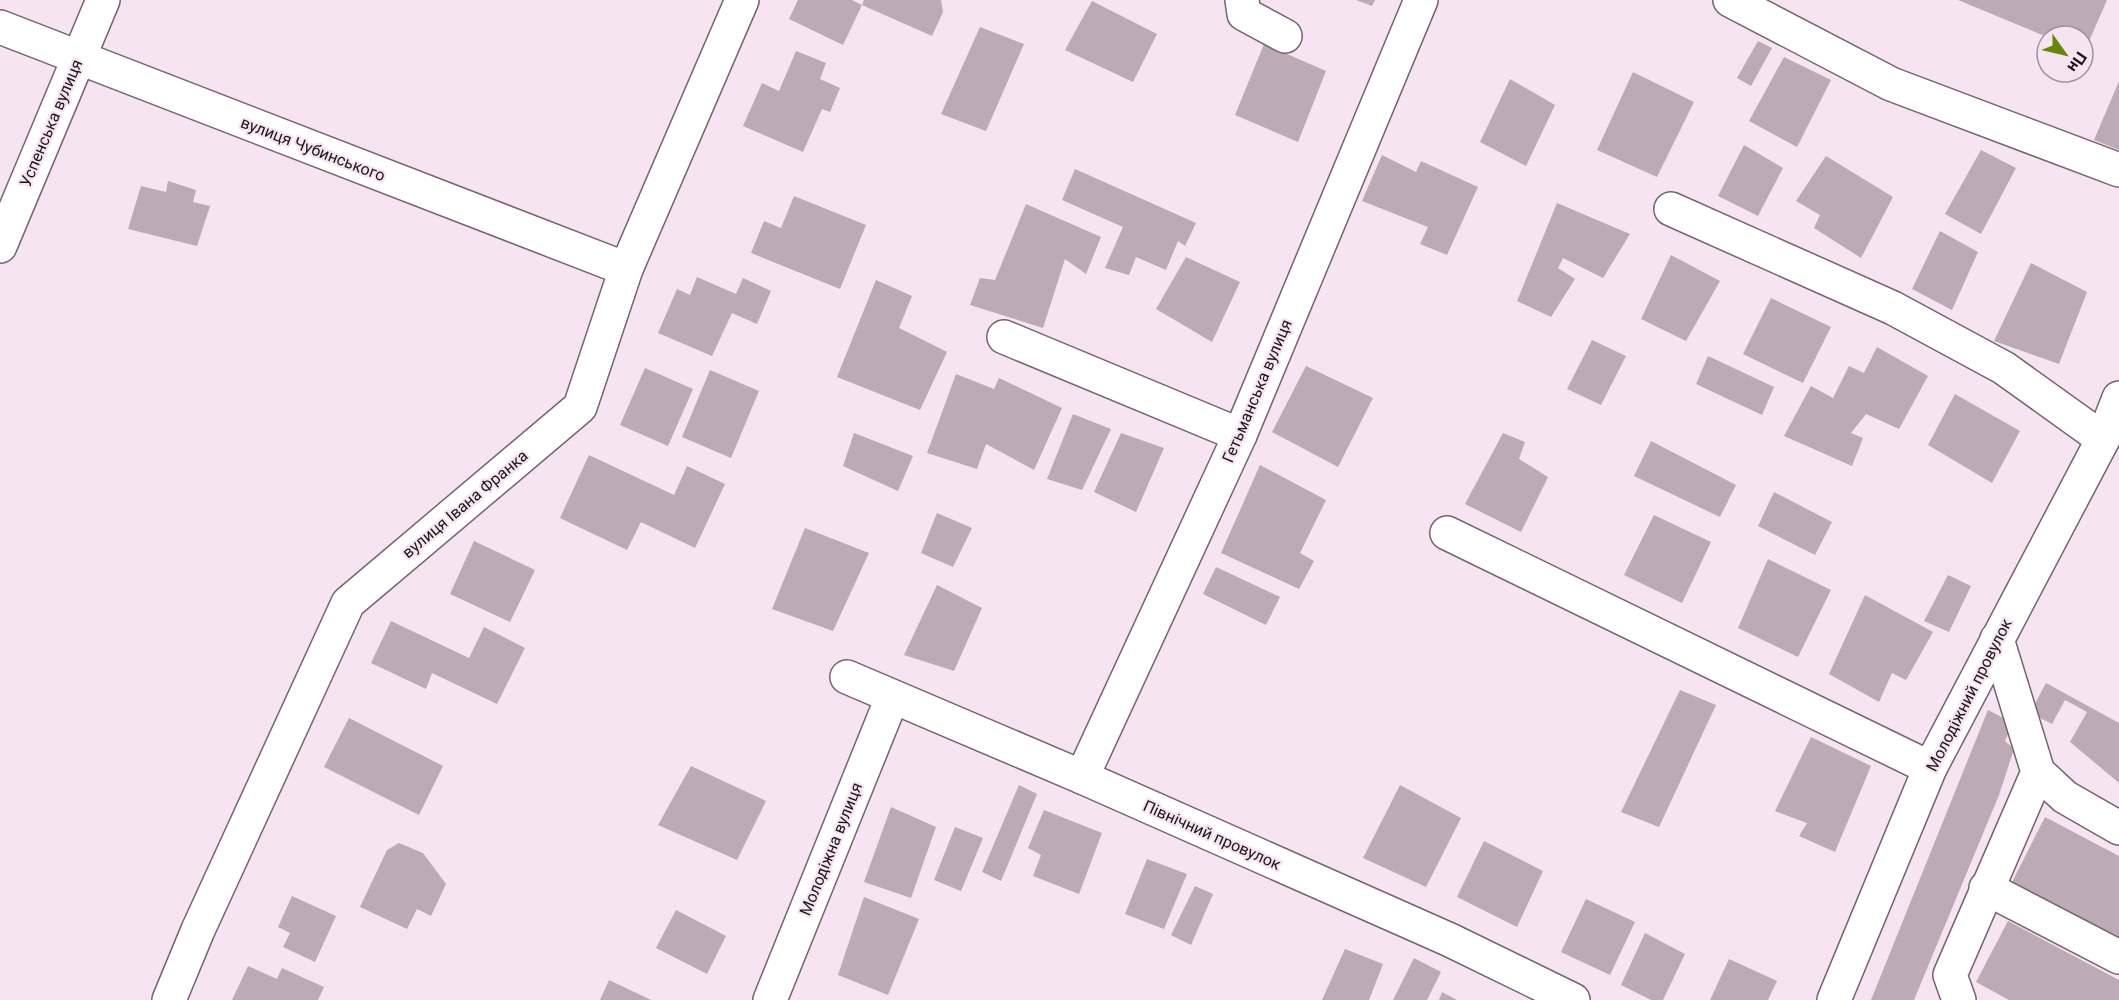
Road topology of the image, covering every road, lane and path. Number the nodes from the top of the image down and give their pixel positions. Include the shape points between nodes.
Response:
1 (103, 0) edge
2 (742, 0) edge
3 (1242, 0) edge
4 (1421, 0) edge
5 (1730, 0) edge
6 (0, 27) edge
7 (1285, 36) dead end
8 (78, 59) junction
9 (2119, 170) edge
10 (1671, 209) dead end
11 (0, 246) edge
12 (626, 269) junction
13 (1004, 337) dead end
14 (2119, 398) edge
15 (1240, 435) junction
16 (2103, 439) junction
17 (1447, 533) dead end
18 (1997, 639) junction
19 (847, 677) dead end
20 (892, 698) junction
21 (1930, 768) junction
22 (2038, 772) junction
23 (1082, 777) junction
24 (2119, 828) edge
25 (1986, 888) junction
26 (2119, 957) edge
27 (169, 1000) edge
28 (770, 1000) edge
29 (1573, 1000) edge
30 (1834, 1000) edge
31 (1959, 1000) edge

1 - 8 street, Успенська вулиця
2 - 12 street, вулиця Івана Франка
3 - 7 street via 1244,14
4 - 15 street, Гетьманська вулиця
5 - 9 street via 1891,84
6 - 8 street, вулиця Чубинського
8 - 11 street, Успенська вулиця
8 - 12 street, вулиця Чубинського
10 - 16 street via 1904,314 2004,368
12 - 27 street, вулиця Івана Франка via 580,407 348,603
13 - 15 street
14 - 16 street, Молодіжний провулок
15 - 23 street, Гетьманська вулиця
16 - 18 street, Молодіжний провулок
17 - 21 street
18 - 21 street, Молодіжний провулок
18 - 22 street
19 - 20 street, Північний провулок
20 - 23 street, Північний провулок
20 - 28 street, Молодіжна вулиця
21 - 30 street, Молодіжний провулок
22 - 24 street via 2065,798
22 - 25 street
23 - 29 street, Північний провулок via 1450,940
25 - 26 street
25 - 31 street via 1950,975

